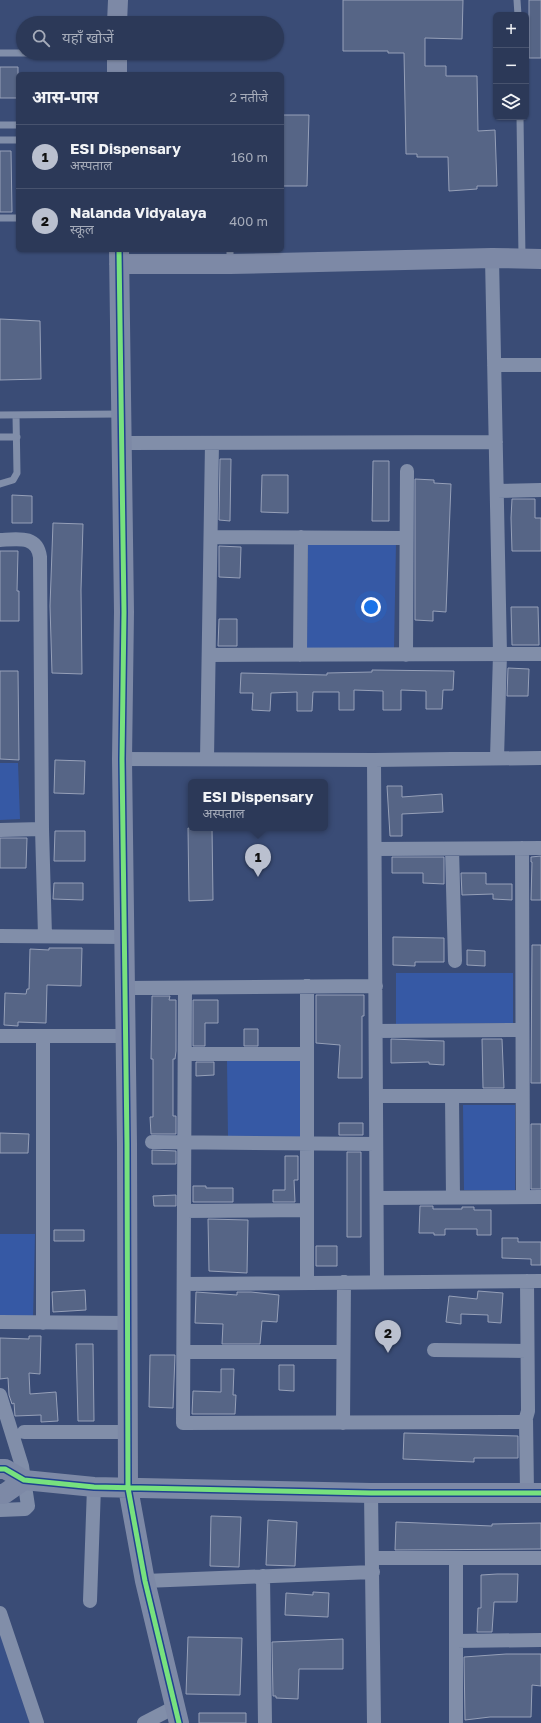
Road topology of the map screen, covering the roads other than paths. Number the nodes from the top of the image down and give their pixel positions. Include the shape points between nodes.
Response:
1 (118, 0) edge
2 (517, 0) edge
3 (518, 12) edge
4 (117, 16) edge
5 (0, 53) edge
6 (16, 53) edge
7 (117, 60) edge
8 (117, 72) edge
9 (520, 120) edge
10 (0, 125) edge
11 (16, 125) edge
12 (0, 140) edge
13 (16, 140) edge
14 (0, 218) edge
15 (16, 218) edge
16 (119, 257) edge
17 (230, 257) edge
18 (492, 258) junction
19 (532, 260) edge
20 (494, 365) junction
21 (541, 365) edge
22 (121, 414) junction
23 (0, 415) edge
24 (16, 415) junction
25 (0, 437) edge
26 (17, 437) junction
27 (496, 442) junction
28 (122, 443) junction
29 (212, 443) junction
30 (407, 471) dead end
31 (0, 484) edge
32 (541, 490) edge
33 (497, 491) junction
34 (211, 537) junction
35 (301, 537) junction
36 (406, 538) junction
37 (0, 540) edge
38 (500, 654) junction
39 (541, 654) edge
40 (209, 655) junction
41 (300, 655) junction
42 (406, 655) junction
43 (497, 758) junction
44 (541, 758) edge
45 (122, 759) junction
46 (208, 759) junction
47 (374, 760) junction
48 (42, 829) junction
49 (0, 830) edge
50 (522, 848) junction
51 (541, 848) edge
52 (375, 849) junction
53 (452, 849) junction
54 (0, 936) edge
55 (45, 936) junction
56 (125, 938) junction
57 (455, 961) dead end
58 (307, 986) junction
59 (376, 986) junction
60 (124, 988) junction
61 (185, 988) junction
62 (522, 1030) junction
63 (376, 1031) junction
64 (0, 1036) edge
65 (43, 1036) junction
66 (125, 1036) junction
67 (185, 1054) junction
68 (307, 1054) junction
69 (376, 1096) junction
70 (452, 1096) junction
71 (522, 1096) junction
72 (152, 1142) dead end
73 (184, 1143) junction
74 (307, 1144) junction
75 (376, 1144) junction
76 (541, 1197) edge
77 (377, 1198) junction
78 (454, 1198) junction
79 (522, 1198) junction
80 (307, 1210) junction
81 (184, 1211) junction
82 (534, 1281) edge
83 (344, 1282) junction
84 (377, 1282) junction
85 (307, 1283) junction
86 (184, 1284) junction
87 (0, 1322) edge
88 (43, 1323) junction
89 (127, 1324) junction
90 (434, 1350) dead end
91 (528, 1351) junction
92 (184, 1352) junction
93 (343, 1352) junction
94 (0, 1395) edge
95 (526, 1418) junction
96 (343, 1423) junction
97 (24, 1432) dead end
98 (128, 1432) junction
99 (3, 1469) edge
100 (24, 1480) junction
101 (94, 1487) junction
102 (128, 1488) junction
103 (534, 1492) edge
104 (371, 1493) junction
105 (2, 1499) edge
106 (456, 1558) junction
107 (541, 1558) edge
108 (372, 1565) junction
109 (263, 1576) junction
110 (145, 1581) junction
111 (90, 1601) dead end
112 (0, 1613) edge
113 (541, 1640) edge
114 (456, 1641) junction
115 (177, 1715) edge
116 (37, 1723) edge
117 (144, 1723) edge
118 (265, 1723) edge
119 (374, 1723) edge
120 (456, 1723) edge

1 - 4 street
2 - 3 lane
5 - 6 lane
7 - 8 street
9 - 19 lane
10 - 11 lane
12 - 13 lane
14 - 15 lane
16 - 17 street
16 - 22 street
17 - 18 street
18 - 19 street
18 - 20 street
20 - 21 street
20 - 27 street
22 - 24 lane
22 - 28 street
23 - 24 lane
24 - 26 lane
25 - 26 lane
26 - 31 lane via 17,473 13,480
27 - 29 street
27 - 33 street
28 - 29 street
28 - 45 street
29 - 34 street
30 - 36 street
32 - 33 street
33 - 38 street
34 - 35 street
34 - 40 street
35 - 36 street
35 - 41 street
36 - 42 street
37 - 48 street via 28,540 39,548
38 - 39 street
38 - 42 street
38 - 43 street
40 - 41 street
40 - 46 street
41 - 42 street
43 - 44 street
43 - 47 street
45 - 46 street
45 - 56 street
46 - 47 street
47 - 52 street
48 - 49 street
48 - 55 street
50 - 51 street
50 - 53 street
50 - 62 street
52 - 53 street
52 - 59 street
53 - 57 street
54 - 55 street
55 - 56 street
56 - 60 street
58 - 59 street
58 - 61 street
58 - 68 street
59 - 63 street
60 - 61 street
60 - 66 street
61 - 67 street
62 - 63 street
62 - 71 street
63 - 69 street
64 - 65 street
65 - 66 street
65 - 88 street
66 - 89 street
67 - 68 street
67 - 73 street
68 - 74 street
69 - 70 street
69 - 75 street
70 - 71 street
70 - 78 street
71 - 79 street
72 - 73 street
73 - 74 street
73 - 81 street
74 - 75 street
74 - 80 street
75 - 77 street
76 - 79 street
77 - 78 street
77 - 84 street
78 - 79 street
80 - 81 street
80 - 85 street
81 - 86 street
82 - 84 street
82 - 91 street
83 - 84 street
83 - 85 street
83 - 93 street
85 - 86 street
86 - 92 street
87 - 88 street
88 - 89 street
89 - 98 street
90 - 91 street
91 - 95 street
92 - 93 street
92 - 96 street via 183,1422
93 - 96 street
94 - 100 street via 17,1447
95 - 96 street via 516,1423
95 - 103 street
97 - 98 street
98 - 102 street
99 - 100 street
100 - 101 street
100 - 105 street
101 - 102 street
101 - 111 street
102 - 104 street
102 - 110 street
103 - 104 street
104 - 108 street
106 - 107 street
106 - 108 street
106 - 114 street
108 - 109 street
108 - 119 street
109 - 110 street
109 - 118 street
110 - 115 street
112 - 116 street
113 - 114 street
114 - 120 street
115 - 117 street

